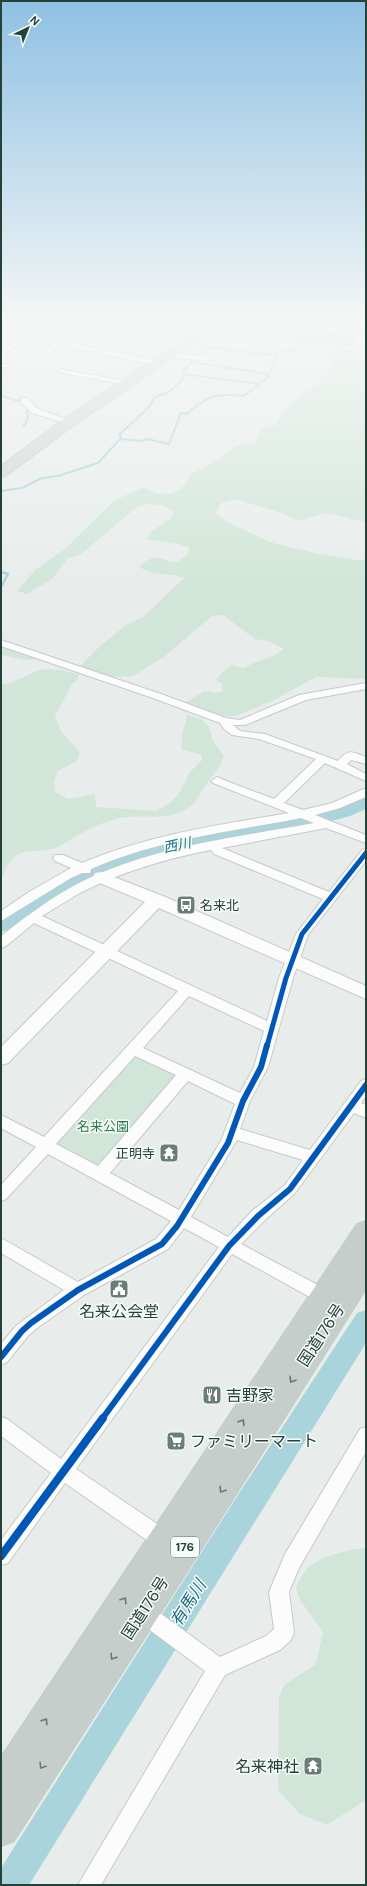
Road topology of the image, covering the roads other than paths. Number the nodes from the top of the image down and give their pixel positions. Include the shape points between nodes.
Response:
1 (35, 411) edge
2 (85, 411) edge
3 (69, 422) junction
4 (1, 473) edge
5 (1, 643) edge
6 (366, 686) edge
7 (224, 721) junction
8 (324, 758) junction
9 (366, 761) edge
10 (340, 765) junction
11 (366, 778) edge
12 (217, 781) dead end
13 (366, 792) edge
14 (276, 804) junction
15 (300, 813) junction
16 (325, 823) junction
17 (366, 840) edge
18 (215, 846) junction
19 (366, 853) edge
20 (59, 858) dead end
21 (81, 868) junction
22 (101, 877) junction
23 (330, 897) junction
24 (157, 900) junction
25 (1, 917) edge
26 (32, 917) junction
27 (1, 943) edge
28 (106, 952) junction
29 (293, 959) junction
30 (187, 990) junction
31 (366, 993) edge
32 (272, 1029) junction
33 (133, 1049) junction
34 (1, 1058) edge
35 (186, 1073) junction
36 (366, 1085) edge
37 (242, 1101) junction
38 (359, 1109) edge
39 (1, 1122) edge
40 (231, 1132) junction
41 (45, 1145) junction
42 (314, 1157) junction
43 (100, 1174) junction
44 (1, 1195) edge
45 (181, 1218) junction
46 (366, 1232) edge
47 (1, 1245) edge
48 (229, 1246) junction
49 (366, 1265) edge
50 (78, 1290) junction
51 (323, 1296) junction
52 (1, 1357) edge
53 (1, 1425) edge
54 (366, 1435) edge
55 (63, 1471) junction
56 (173, 1546) junction
57 (1, 1556) edge
58 (149, 1616) junction
59 (218, 1668) junction
60 (1, 1789) edge
61 (1, 1828) edge
62 (89, 1885) edge

1 - 3 street
2 - 3 main road
3 - 4 main road
5 - 7 street
6 - 7 street via 303,697 241,723
7 - 8 street via 236,734 259,736
8 - 10 street
8 - 14 street
9 - 10 street via 349,755
10 - 11 street
12 - 14 street
13 - 15 street via 337,806
14 - 15 street
15 - 16 street
15 - 21 street via 147,844
16 - 17 street
16 - 18 street
18 - 22 street via 154,858
18 - 23 street via 218,851
19 - 23 street
20 - 21 street
21 - 22 street
21 - 25 street via 51,884
22 - 24 street
22 - 26 street
23 - 29 street via 305,930
24 - 28 street
24 - 29 street
26 - 27 street
26 - 28 street
28 - 30 street
28 - 34 street
29 - 31 street
29 - 32 street
30 - 32 street
30 - 33 street
32 - 37 street via 261,1067
33 - 35 street
33 - 41 street
35 - 37 street
35 - 43 street
36 - 38 street
37 - 40 street
38 - 42 street
39 - 41 street
40 - 42 street
40 - 45 street via 228,1143
41 - 43 street
41 - 44 street
42 - 48 street via 290,1189 258,1216
43 - 45 street
45 - 48 street
45 - 50 street via 162,1244
46 - 51 highway, 国道176号 / 176
47 - 50 street
48 - 51 street
48 - 55 street
49 -> 56 highway, 国道176号 / 176
50 - 52 street via 22,1331
56 -> 51 highway, 国道176号 / 176
53 - 55 street
54 - 59 street via 292,1561 279,1592 284,1633 273,1644
55 - 56 street
55 - 57 street
56 - 58 highway, 国道176号 / 176
60 -> 56 highway, 国道176号 / 176
58 - 59 street
58 -> 61 highway, 国道176号 / 176
59 - 62 street

